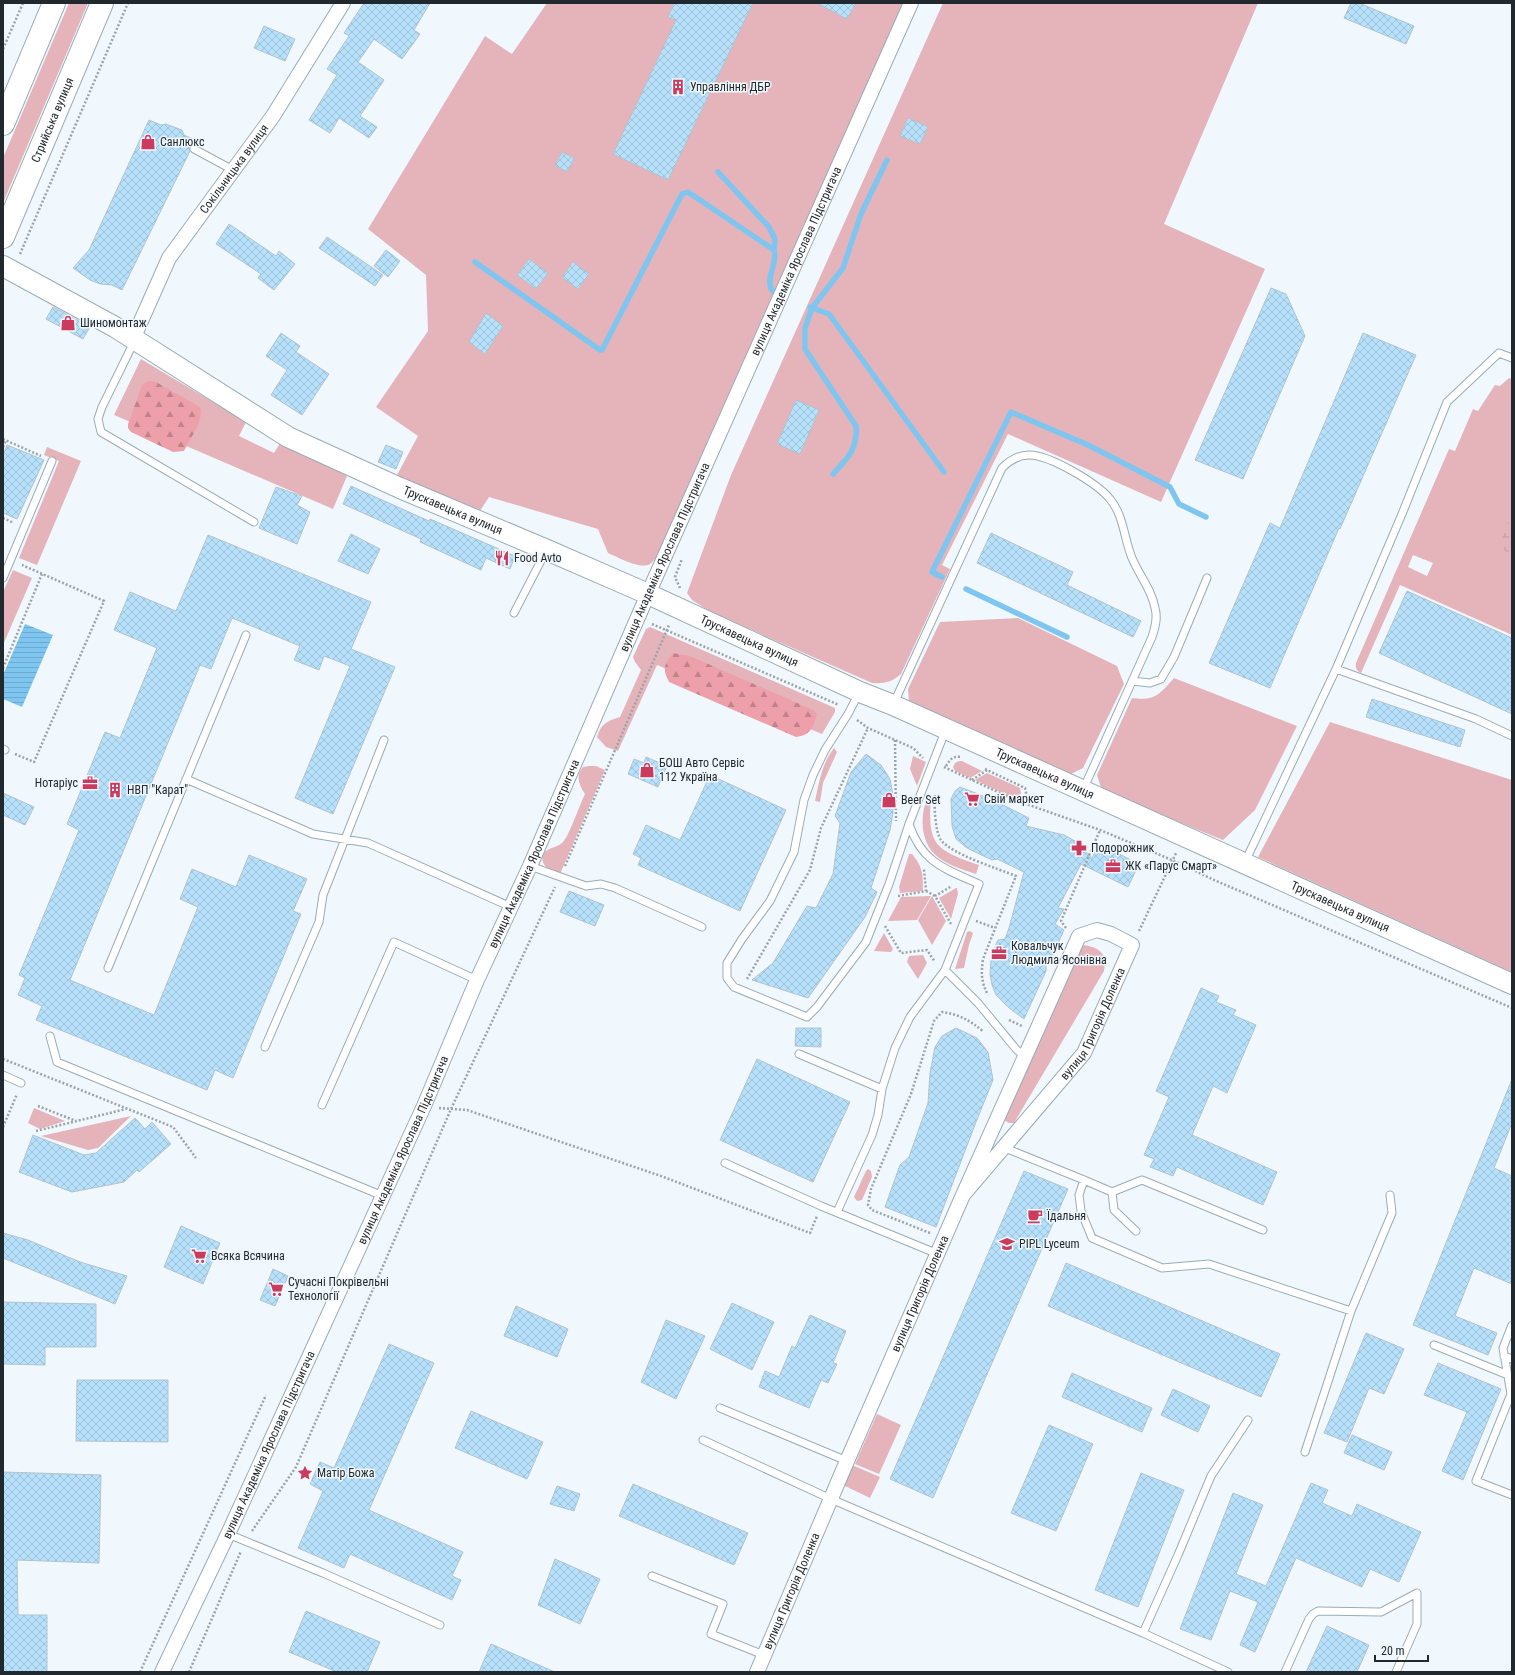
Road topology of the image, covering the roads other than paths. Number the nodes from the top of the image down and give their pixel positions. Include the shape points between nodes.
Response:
1 (54, 3) edge
2 (102, 3) edge
3 (343, 3) edge
4 (911, 3) edge
5 (3, 124) edge
6 (194, 149) dead end
7 (233, 170) junction
8 (3, 237) edge
9 (11, 261) edge
10 (133, 339) junction
11 (1512, 358) edge
12 (52, 461) road end
13 (254, 522) dead end
14 (547, 550) junction
15 (3, 578) edge
16 (1207, 578) dead end
17 (648, 594) junction
18 (514, 613) dead end
19 (246, 635) dead end
20 (1336, 669) junction
21 (1132, 681) junction
22 (860, 692) junction
23 (893, 705) junction
24 (946, 729) junction
25 (1512, 736) edge
26 (384, 740) dead end
27 (186, 779) junction
28 (1083, 791) junction
29 (909, 824) junction
30 (344, 839) junction
31 (1244, 863) junction
32 (530, 866) junction
33 (512, 907) junction
34 (702, 927) dead end
35 (108, 968) dead end
36 (942, 968) junction
37 (477, 980) junction
38 (1512, 984) edge
39 (50, 1036) dead end
40 (265, 1047) dead end
41 (799, 1054) dead end
42 (1025, 1056) junction
43 (3, 1075) edge
44 (21, 1082) road end
45 (882, 1090) junction
46 (322, 1105) dead end
47 (1004, 1148) junction
48 (725, 1164) dead end
49 (1084, 1180) junction
50 (1112, 1192) junction
51 (963, 1195) junction
52 (1390, 1195) dead end
53 (383, 1196) junction
54 (837, 1212) junction
55 (1262, 1230) dead end
56 (1136, 1231) dead end
57 (938, 1254) junction
58 (1351, 1311) junction
59 (1512, 1325) edge
60 (1434, 1345) dead end
61 (1504, 1356) junction
62 (1512, 1359) edge
63 (1508, 1375) junction
64 (720, 1408) dead end
65 (1248, 1420) dead end
66 (703, 1440) dead end
67 (1306, 1452) dead end
68 (847, 1461) junction
69 (1512, 1495) edge
70 (831, 1499) junction
71 (228, 1534) junction
72 (652, 1576) dead end
73 (440, 1625) dead end
74 (1143, 1632) junction
75 (764, 1655) junction
76 (162, 1672) edge
77 (756, 1672) edge
78 (1228, 1672) edge
79 (1285, 1672) edge
80 (1396, 1672) edge

1 - 5 main road
2 - 8 main road, Стрийська вулиця
3 - 7 street, Сокільницька вулиця via 273,116
4 - 17 street, вулиця Академіка Ярослава Підстригача
6 - 7 lane
7 - 10 street, Сокільницька вулиця via 169,258
9 - 10 street, Трускавецька вулиця
10 - 13 lane via 102,407 98,419 101,432
10 - 14 street, Трускавецька вулиця via 288,438
11 - 20 lane via 1499,353 1447,402
12 - 15 lane
14 - 17 street, Трускавецька вулиця
14 - 18 lane
16 - 21 lane via 1164,675 1155,682
17 - 22 street, Трускавецька вулиця
17 - 32 street, вулиця Академіка Ярослава Підстригача
19 - 27 lane
20 - 25 lane via 1476,719
20 - 31 lane
21 - 23 lane via 1152,637 1156,615 1149,590 1132,558 1117,509 1110,498 1089,481 1056,464 1028,455 1017,457 1002,468
21 - 28 lane
22 - 23 street, Трускавецька вулиця
22 - 29 lane via 813,775 804,800 794,852 770,901 727,963 727,978 734,987 807,1017 818,1007 866,942
23 - 24 street, Трускавецька вулиця
24 - 28 street, Трускавецька вулиця
24 - 29 lane
26 - 30 lane
27 - 30 lane via 312,834
27 - 35 lane
28 - 31 street, Трускавецька вулиця
29 - 36 lane via 923,853 941,867 979,884
30 - 33 lane via 368,843
30 - 40 lane via 323,895 319,922
31 - 38 street, Трускавецька вулиця
32 - 33 street, вулиця Академіка Ярослава Підстригача
32 - 34 lane via 586,886 601,884 615,888
33 - 37 street, вулиця Академіка Ярослава Підстригача
36 - 42 lane via 978,1003 1016,1049
36 - 45 lane via 910,1017 895,1048
37 - 46 lane via 394,942
37 - 53 street, вулиця Академіка Ярослава Підстригача
39 - 53 lane via 57,1062
41 - 45 lane
42 - 47 street, вулиця Григорія Доленка via 1079,936 1096,930 1111,934 1132,945 1084,1053
42 - 51 street
43 - 44 lane
45 - 54 lane via 872,1135
47 - 49 lane
47 - 51 street, вулиця Григорія Доленка
48 - 54 lane
49 - 50 lane
49 - 58 lane via 1079,1195 1081,1211 1092,1238 1162,1268 1208,1264
50 - 55 lane via 1142,1180
50 - 56 lane via 1114,1210
51 - 57 street, вулиця Григорія Доленка
52 - 58 lane via 1392,1212
53 - 71 street, вулиця Академіка Ярослава Підстригача
54 - 57 lane
57 - 68 street, вулиця Григорія Доленка
58 - 67 lane
59 - 61 lane via 1503,1348
60 - 63 lane
61 - 62 lane
61 - 63 lane
63 - 69 lane via 1511,1394 1476,1480
64 - 68 lane
65 - 74 lane via 1211,1476
66 - 70 lane
68 - 70 street, вулиця Григорія Доленка
70 - 74 lane
70 - 75 street, вулиця Григорія Доленка
71 - 73 lane
71 - 76 street, вулиця Академіка Ярослава Підстригача
72 - 75 lane via 723,1604 711,1634
74 - 78 lane
75 - 77 street, вулиця Григорія Доленка
79 - 80 lane via 1309,1619 1318,1611 1378,1612 1417,1593 1417,1624

